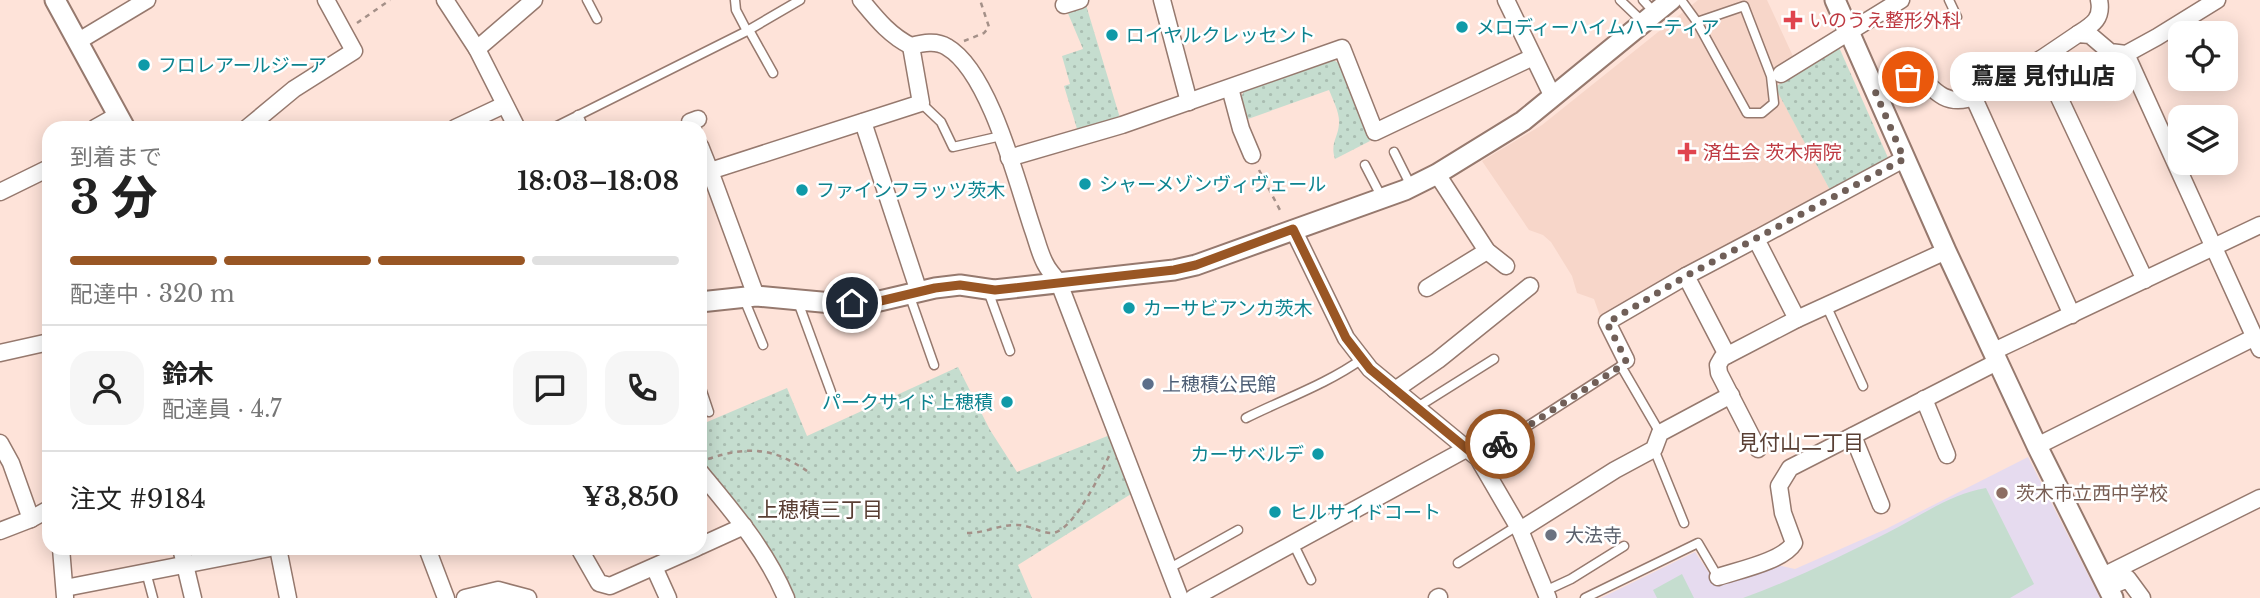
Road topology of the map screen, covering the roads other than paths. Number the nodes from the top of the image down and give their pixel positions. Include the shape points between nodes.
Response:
1 (55, 0) edge
2 (147, 0) edge
3 (326, 0) edge
4 (445, 0) edge
5 (534, 0) edge
6 (587, 0) edge
7 (735, 0) edge
8 (800, 0) edge
9 (861, 0) edge
10 (1162, 0) edge
11 (1506, 0) edge
12 (1620, 0) edge
13 (1671, 0) edge
14 (1681, 0) edge
15 (1835, 0) edge
16 (1901, 0) edge
17 (1949, 0) edge
18 (2099, 0) edge
19 (2206, 3) edge
20 (1647, 12) edge
21 (1957, 17) dead end
22 (597, 19) dead end
23 (1697, 22) junction
24 (748, 31) junction
25 (1849, 31) junction
26 (2078, 34) junction
27 (77, 42) junction
28 (911, 46) junction
29 (477, 49) junction
30 (2126, 54) junction
31 (1532, 57) junction
32 (2041, 59) junction
33 (773, 73) dead end
34 (1781, 74) dead end
35 (1230, 88) junction
36 (1875, 91) junction
37 (1973, 96) junction
38 (1553, 97) junction
39 (1189, 102) junction
40 (922, 103) junction
41 (504, 105) junction
42 (578, 115) junction
43 (120, 121) edge
44 (255, 121) edge
45 (470, 121) edge
46 (513, 121) edge
47 (566, 121) edge
48 (580, 121) edge
49 (863, 122) junction
50 (1001, 136) junction
51 (1394, 152) dead end
52 (1252, 155) road end
53 (1009, 158) junction
54 (1904, 159) junction
55 (707, 164) edge
56 (1365, 165) dead end
57 (42, 171) edge
58 (710, 171) junction
59 (1437, 174) junction
60 (1411, 186) junction
61 (0, 192) edge
62 (1382, 198) junction
63 (2260, 225) edge
64 (1293, 229) junction
65 (1756, 239) junction
66 (2215, 247) junction
67 (1487, 251) junction
68 (1946, 251) junction
69 (1506, 265) dead end
70 (1686, 276) junction
71 (2145, 280) junction
72 (1059, 283) junction
73 (1530, 286) dead end
74 (1427, 288) dead end
75 (988, 289) junction
76 (914, 293) junction
77 (750, 296) junction
78 (797, 300) junction
79 (707, 301) edge
80 (1826, 305) junction
81 (2072, 315) junction
82 (1797, 318) junction
83 (2257, 343) edge
84 (42, 344) edge
85 (763, 345) dead end
86 (1010, 351) dead end
87 (0, 353) edge
88 (1727, 355) junction
89 (1996, 357) junction
90 (1362, 359) junction
91 (1493, 359) dead end
92 (1624, 363) junction
93 (934, 365) dead end
94 (1863, 386) dead end
95 (1395, 390) junction
96 (831, 392) dead end
97 (1731, 395) junction
98 (1924, 399) junction
99 (707, 406) edge
100 (1416, 408) junction
101 (709, 412) dead end
102 (1246, 418) dead end
103 (1660, 433) junction
104 (1853, 436) junction
105 (0, 443) edge
106 (2037, 446) junction
107 (1654, 449) junction
108 (1758, 449) dead end
109 (1473, 453) junction
110 (1947, 455) dead end
111 (707, 481) edge
112 (2260, 498) edge
113 (1881, 505) dead end
114 (42, 513) edge
115 (31, 519) junction
116 (1684, 523) dead end
117 (744, 526) junction
118 (1518, 528) junction
119 (1238, 530) dead end
120 (0, 531) edge
121 (707, 543) edge
122 (1293, 543) junction
123 (1623, 546) dead end
124 (62, 555) edge
125 (183, 555) edge
126 (235, 555) edge
127 (279, 555) edge
128 (429, 555) edge
129 (583, 555) edge
130 (680, 555) edge
131 (1458, 564) dead end
132 (185, 565) junction
133 (654, 567) junction
134 (1168, 569) junction
135 (146, 572) junction
136 (1718, 577) joint
137 (1311, 580) dead end
138 (2108, 587) edge
139 (65, 593) edge
140 (1546, 594) edge
141 (153, 598) edge
142 (193, 598) edge
143 (288, 598) edge
144 (446, 598) edge
145 (465, 598) edge
146 (528, 598) edge
147 (668, 598) edge
148 (786, 598) edge
149 (1180, 598) edge
150 (1193, 598) edge
151 (1585, 598) edge
152 (2142, 598) edge

1 - 27 street
2 - 27 street
3 - 44 street via 354,51 293,89
4 - 29 street
5 - 29 street
6 - 22 lane
7 - 24 lane
8 - 24 lane
9 - 28 street via 893,37
10 - 39 street
11 - 31 street
12 - 20 lane
13 - 20 street
14 - 23 lane
15 - 25 street
16 - 25 street
17 - 21 lane
18 - 26 street via 2096,22
19 - 30 street
20 - 38 street
23 - 23 lane via 1744,6 1771,76 1774,103 1762,113 1747,113
24 - 33 lane
24 - 42 lane
25 - 34 street
25 - 36 street
26 - 30 street via 2090,35 2110,52
26 - 32 street
27 - 43 street
28 - 40 street
28 - 50 street via 936,43 964,63 982,90
29 - 41 street
30 - 66 street
31 - 35 street via 1375,132 1342,48
31 - 38 street
32 - 37 street
32 - 71 street
35 - 39 street
35 - 52 street
36 - 37 street via 1915,76 1949,100
36 - 54 street
37 - 81 street
38 - 59 street
39 - 53 street
40 - 49 street
40 - 50 lane via 941,122 953,147
41 - 45 street
41 - 46 street
42 - 47 lane
42 - 48 lane
49 - 58 street
49 - 76 street
50 - 53 street
51 - 60 lane
53 - 72 street via 1045,264
54 - 65 street
54 - 68 street
55 - 58 street
56 - 62 lane
57 - 61 street
58 - 77 street
59 - 60 street
59 - 67 street
60 - 62 street
62 - 64 street
63 - 66 street
64 - 72 street via 1196,265
64 - 90 street via 1346,338
65 - 70 street
65 - 82 street
66 - 71 street
66 - 83 street
67 - 69 street
67 - 74 street
68 - 80 street
68 - 89 street
70 - 88 street
70 - 92 street via 1607,323
71 - 81 street
72 - 75 street
72 - 134 street
73 - 95 street
75 - 76 street via 960,285
75 - 86 lane
76 - 78 street via 872,303
76 - 93 lane
77 - 78 street
77 - 79 street
77 - 85 lane
78 - 96 lane
80 - 82 street
80 - 94 lane
81 - 89 street
82 - 88 street
83 - 106 street
84 - 87 street
88 - 97 street via 1718,369
89 - 98 street
89 - 106 street
90 - 95 street
90 - 102 lane
91 - 100 lane
92 - 103 lane
92 - 109 lane
95 - 100 street
97 - 103 street
97 - 108 street
98 - 104 street
98 - 110 street
99 - 101 lane
100 - 109 street
103 - 107 street
104 - 113 street
104 - 136 street via 1790,468 1779,486 1794,543 1791,548
105 - 115 street
106 - 138 street
107 - 116 lane
107 - 118 street
109 - 118 street
109 - 122 street
111 - 117 street
112 - 138 street
114 - 115 street
115 - 120 street
117 - 121 street
117 - 148 street
118 - 131 lane
118 - 140 street
119 - 134 lane
122 - 137 lane
122 - 150 street
123 - 140 lane
124 - 139 street
125 - 132 street
126 - 132 street
127 - 143 street
128 - 144 street
129 - 133 street via 599,583 610,586
130 - 133 street
132 - 135 street
132 - 142 street
133 - 147 street
134 - 149 street
135 - 139 street
135 - 141 lane
136 - 151 lane via 1698,542
138 - 152 street via 2128,579
145 - 146 street via 498,590

